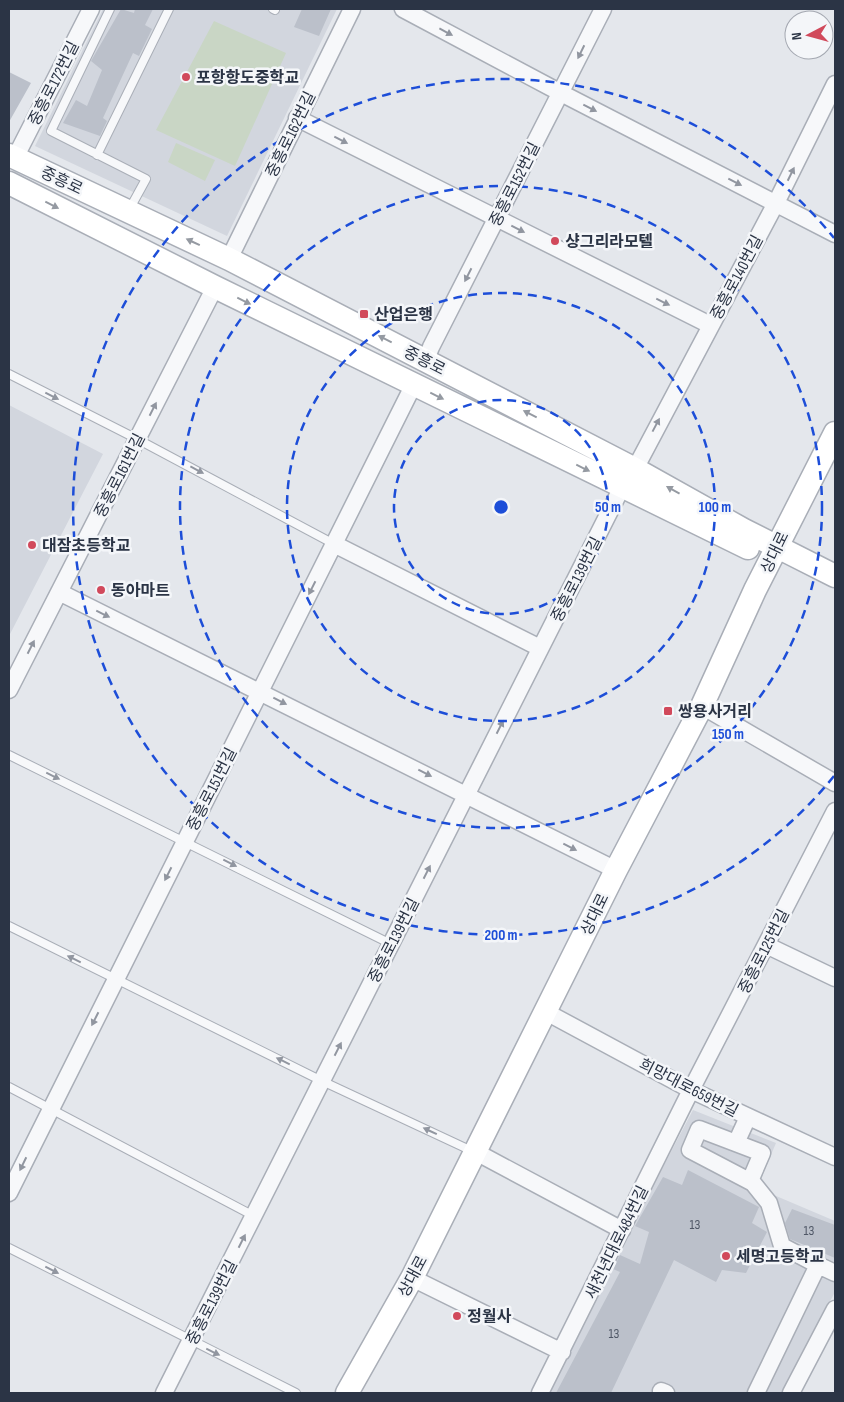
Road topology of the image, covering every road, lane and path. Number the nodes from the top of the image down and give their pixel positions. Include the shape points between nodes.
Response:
1 (91, 9) edge
2 (110, 9) edge
3 (169, 9) edge
4 (352, 9) edge
5 (403, 9) edge
6 (603, 9) edge
7 (835, 84) edge
8 (561, 93) junction
9 (297, 118) junction
10 (98, 155) junction
11 (12, 156) edge
12 (9, 183) edge
13 (776, 203) junction
14 (128, 212) junction
15 (497, 218) junction
16 (835, 232) edge
17 (229, 259) junction
18 (215, 287) junction
19 (710, 325) junction
20 (426, 360) junction
21 (9, 374) edge
22 (414, 384) junction
23 (835, 433) edge
24 (137, 438) junction
25 (628, 478) junction
26 (334, 544) junction
27 (774, 553) junction
28 (835, 576) edge
29 (59, 592) junction
30 (835, 593) edge
31 (540, 648) junction
32 (9, 690) edge
33 (260, 691) junction
34 (702, 706) junction
35 (9, 755) edge
36 (835, 783) edge
37 (467, 794) junction
38 (835, 811) edge
39 (184, 841) junction
40 (616, 870) junction
41 (9, 926) edge
42 (391, 944) junction
43 (766, 945) junction
44 (835, 978) edge
45 (115, 979) junction
46 (546, 1012) junction
47 (322, 1081) junction
48 (9, 1087) edge
49 (691, 1090) junction
50 (49, 1110) junction
51 (748, 1117) junction
52 (736, 1143) junction
53 (474, 1151) junction
54 (835, 1157) edge
55 (750, 1181) junction
56 (9, 1193) edge
57 (254, 1216) junction
58 (622, 1230) junction
59 (9, 1248) edge
60 (818, 1265) junction
61 (835, 1273) edge
62 (412, 1278) junction
63 (835, 1309) edge
64 (190, 1341) junction
65 (562, 1352) junction
66 (164, 1393) edge
67 (296, 1393) edge
68 (348, 1393) edge
69 (540, 1393) edge
70 (756, 1393) edge
71 (791, 1393) edge

1 - 11 street, 중흥로172번길
2 - 10 lane via 51,131
3 - 10 lane
4 - 9 street, 중흥로162번길
5 -> 8 street
6 -> 8 street, 중흥로152번길
13 -> 7 street, 중흥로140번길
8 -> 13 street
8 - 15 street, 중흥로152번길
9 -> 15 street
9 - 17 street, 중흥로162번길
10 - 14 lane via 146,179
11 - 14 main road, 중흥로
12 -> 18 main road, 중흥로
13 - 16 street
13 - 19 street, 중흥로140번길
17 -> 14 main road, 중흥로
15 -> 19 street
15 -> 20 street, 중흥로152번길
20 -> 17 main road, 중흥로
18 -> 22 main road, 중흥로
24 -> 18 street, 중흥로161번길
25 -> 19 street, 중흥로140번길
25 -> 20 main road, 중흥로
21 -> 24 lane
22 -> 25 main road, 중흥로
22 - 26 street, 중흥로151번길
23 - 27 main road, 상대로
24 -> 26 lane
24 - 29 street, 중흥로161번길
25 - 27 main road, 중흥로
25 - 31 street, 중흥로139번길
26 - 31 street
26 -> 33 street, 중흥로151번길
27 - 28 main road, 중흥로
27 - 30 main road, 중흥로
27 - 34 main road, 상대로
32 -> 29 street, 중흥로161번길
29 -> 33 street
37 -> 31 street, 중흥로139번길
33 -> 37 street
33 - 39 street, 중흥로151번길
34 - 36 street
34 - 40 main road, 상대로
35 -> 39 lane
37 -> 40 street
42 -> 37 street, 중흥로139번길
38 - 43 street, 중흥로125번길
39 -> 42 lane
39 -> 45 street, 중흥로151번길
40 - 46 main road, 상대로
45 -> 41 lane
47 -> 42 street, 중흥로139번길
43 - 44 street
43 - 49 street, 중흥로125번길
47 -> 45 lane
45 -> 50 street, 중흥로151번길
46 - 49 street, 희망대로659번길
46 - 53 main road, 상대로
53 -> 47 lane
47 - 57 street, 중흥로139번길
48 - 50 lane
49 - 51 street, 희망대로659번길
49 - 58 street, 새천년대로484번길
50 -> 56 street, 중흥로151번길
50 - 57 lane
51 - 52 street
51 - 54 street, 희망대로659번길
52 - 55 street via 762,1153
52 - 55 street via 699,1129 690,1150
53 - 58 street
53 - 62 main road, 상대로
55 - 60 street via 769,1203 782,1246
64 -> 57 street, 중흥로139번길
58 - 65 street, 새천년대로484번길
59 -> 64 lane
60 - 61 street
60 - 70 street
62 - 65 street
62 - 68 main road, 상대로
63 - 71 street
64 - 66 street, 중흥로139번길
64 -> 67 lane
65 - 69 street, 새천년대로484번길

